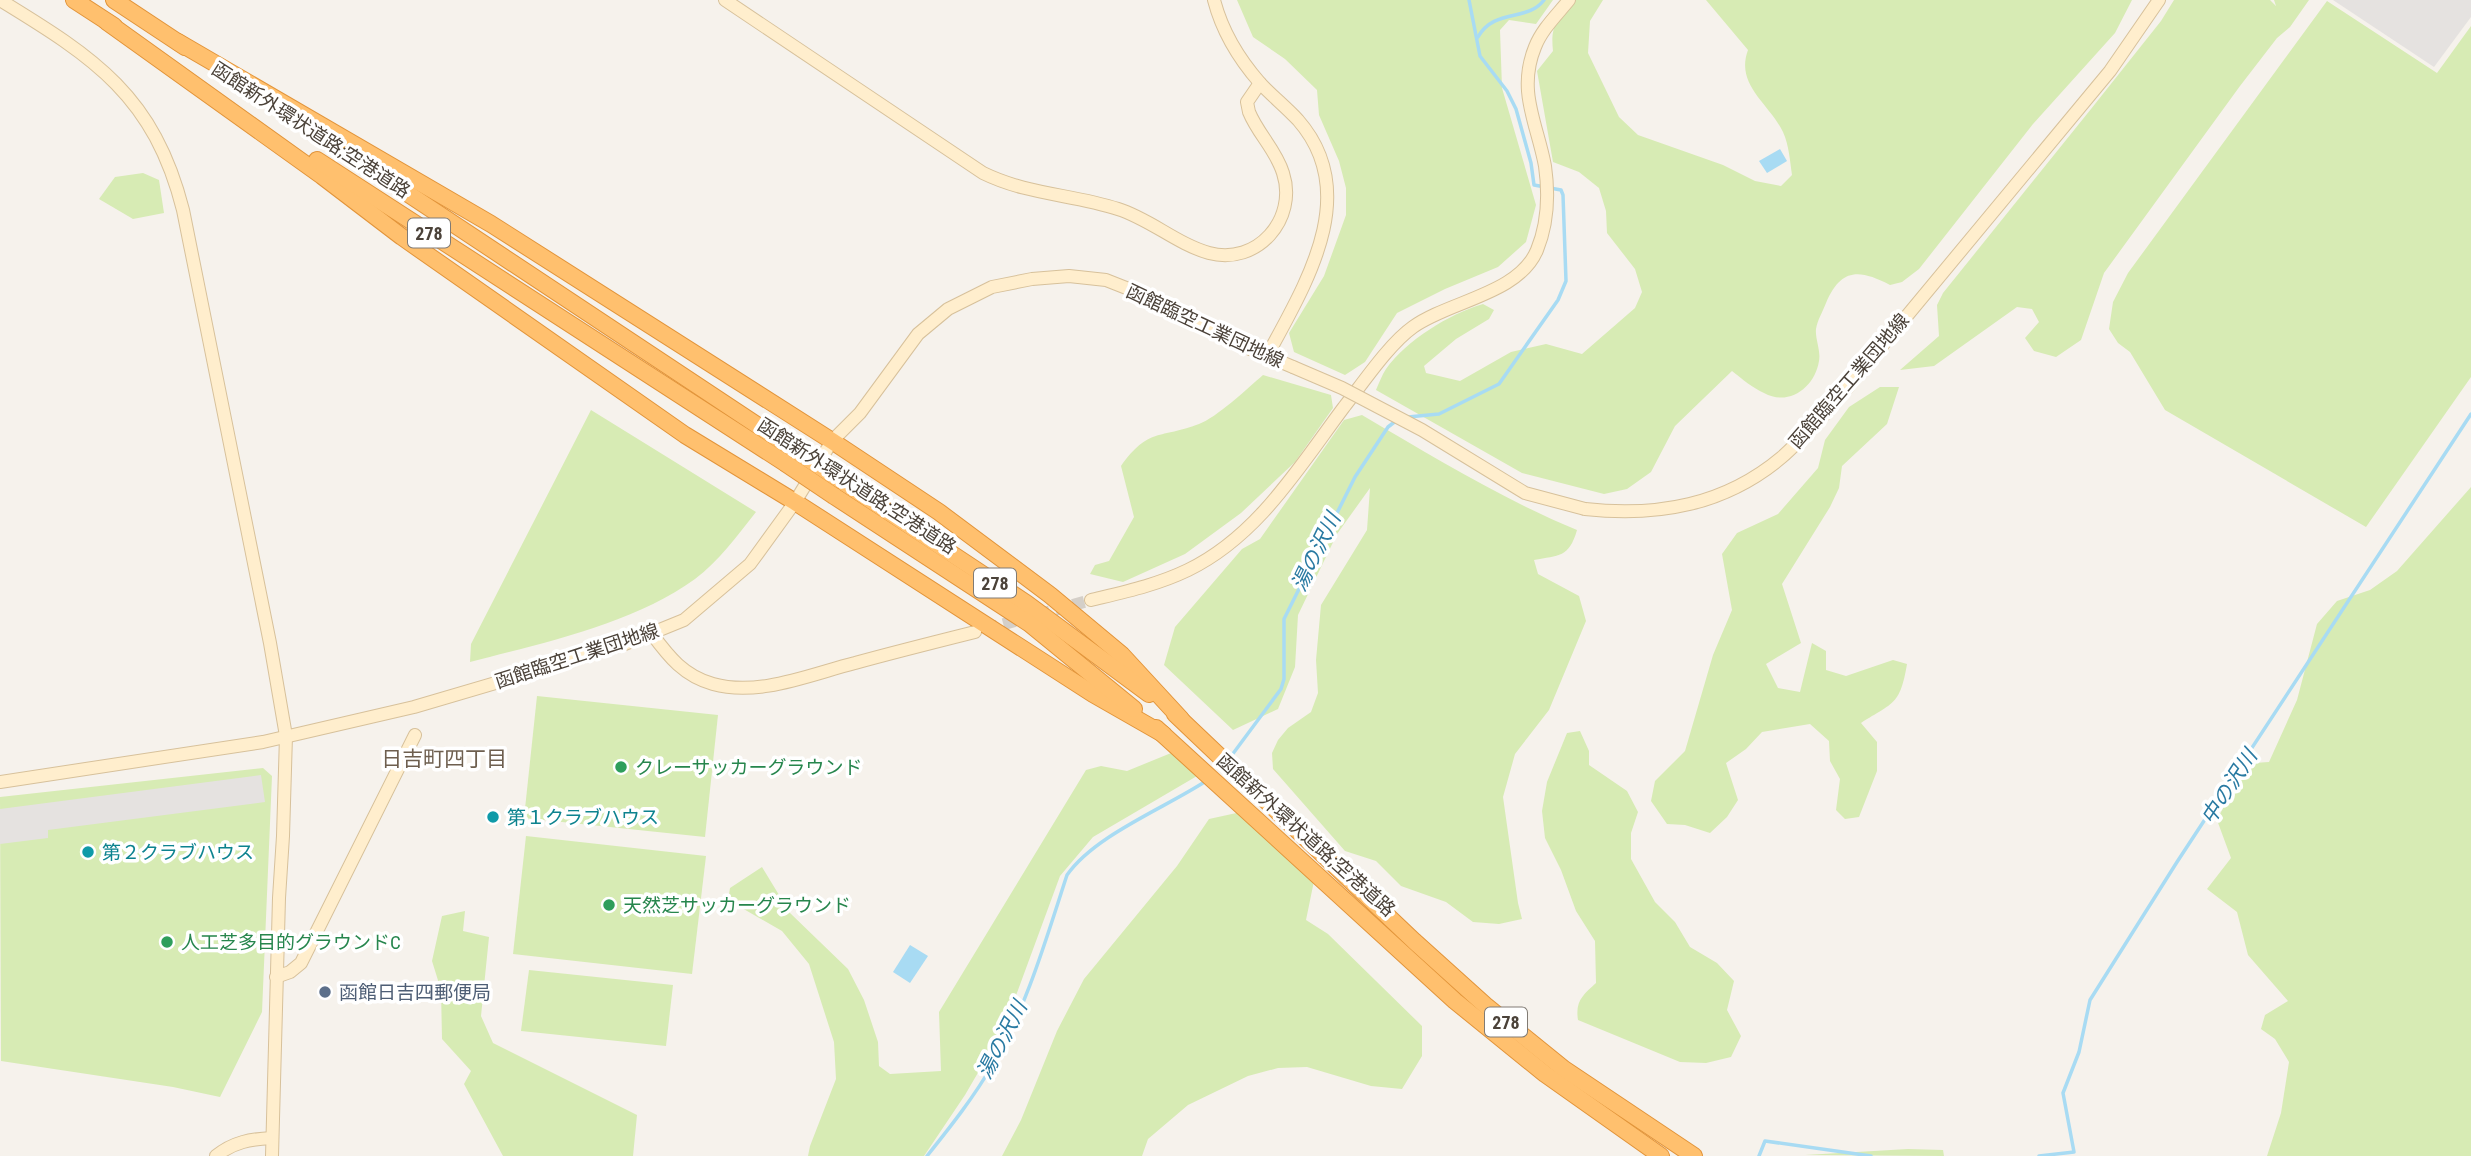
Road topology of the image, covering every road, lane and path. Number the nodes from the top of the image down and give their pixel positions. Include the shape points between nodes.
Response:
1 (0, 0) edge
2 (74, 0) edge
3 (114, 0) edge
4 (725, 0) edge
5 (1214, 0) edge
6 (1569, 0) edge
7 (2159, 0) edge
8 (107, 22) junction
9 (178, 42) junction
10 (1260, 83) junction
11 (1267, 356) junction
12 (832, 441) junction
13 (789, 456) junction
14 (795, 502) junction
15 (1091, 600) tunnel mouth
16 (975, 632) tunnel mouth
17 (652, 634) junction
18 (1149, 689) junction
19 (1130, 710) junction
20 (415, 735) dead end
21 (286, 736) junction
22 (0, 782) edge
23 (276, 977) junction
24 (272, 1138) junction
25 (216, 1156) edge
26 (272, 1156) edge
27 (1661, 1156) edge
28 (1694, 1156) edge

1 - 21 street via 102,68 146,121 168,162 188,232
2 - 8 highway, 函館新外環状道路;空港道路 / 278
3 - 9 highway, 函館新外環状道路;空港道路 / 278
4 - 10 street via 983,173 1021,188 1133,214 1212,254 1239,254 1266,241 1286,205 1283,171 1249,113 1247,102
5 - 10 street via 1234,49
6 - 15 street via 1536,45 1527,75 1547,195 1544,230 1536,253 1522,271 1412,327 1367,378 1270,506 1223,549 1190,569
7 - 11 street, 函館臨空工業団地線, bridge via 2092,92 1828,411 1782,457 1734,488 1679,507 1645,512 1585,509 1525,492 1422,430
8 - 13 highway, 函館新外環状道路;空港道路 / 278
8 - 14 highway via 413,245 685,435
9 - 12 highway via 491,224
9 - 13 highway, 函館新外環状道路;空港道路 / 278
10 - 11 street via 1299,121 1312,141 1323,165 1327,202 1319,249
11 - 12 street, 函館臨空工業団地線 via 1106,280 1032,279 992,288 948,309 918,334 860,413
12 - 14 street, 函館臨空工業団地線
12 - 18 highway via 939,512 1050,595 1122,655
13 - 18 highway, 函館新外環状道路;空港道路 / 278, bridge via 840,480
13 - 19 highway, 函館新外環状道路;空港道路 / 278, bridge via 834,496 1030,624
14 - 17 street, 函館臨空工業団地線 via 750,564 684,620
14 - 19 highway via 1093,694
16 - 17 street via 778,683 743,687 690,675 671,660
17 - 21 street, 函館臨空工業団地線 via 414,707
18 - 28 highway, 函館新外環状道路;空港道路 / 278 via 1485,1005 1554,1061
19 - 27 highway, 函館新外環状道路;空港道路 / 278 via 1163,734 1455,1001 1545,1074
20 - 23 street via 301,963
21 - 22 street, 函館臨空工業団地線
21 - 23 street
23 - 24 street
24 - 25 street via 237,1143
24 - 26 street

